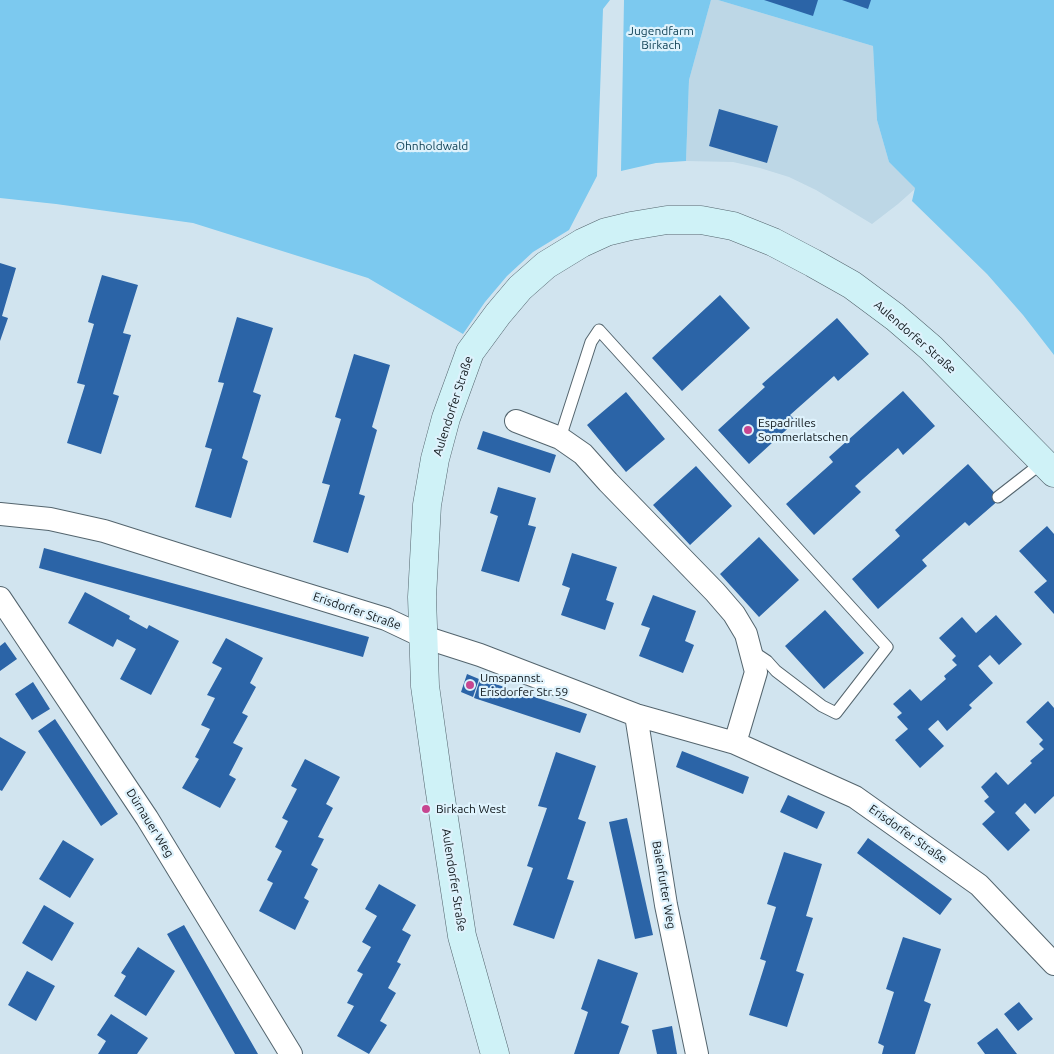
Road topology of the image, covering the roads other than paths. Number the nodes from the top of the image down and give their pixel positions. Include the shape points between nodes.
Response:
1 (516, 421) dead end
2 (560, 438) junction
3 (1049, 468) edge
4 (998, 497) dead end
5 (0, 514) edge
6 (0, 598) edge
7 (424, 637) junction
8 (752, 651) junction
9 (636, 715) junction
10 (735, 744) junction
11 (1054, 964) edge
12 (290, 1054) edge
13 (495, 1054) edge
14 (697, 1054) edge

1 - 2 street
2 - 8 street via 583,454 715,592 734,614
2 - 8 lane via 591,342 599,330 888,647 836,713 822,706
3 - 4 lane
3 - 7 main road, Aulendorfer Straße via 931,348 895,316 852,285 773,242 734,226 700,220 667,220 606,232 546,265 520,288 470,352 446,418 429,496 422,597
5 - 7 street, Erisdorfer Straße via 50,519 104,531 386,619
6 - 12 street, Dürnauer Weg via 147,818
7 - 9 street, Erisdorfer Straße
7 - 13 main road, Aulendorfer Straße via 427,695 462,936
8 - 10 street via 756,672
9 - 10 street, Erisdorfer Straße
9 - 14 street, Baienfurter Weg via 666,905
10 - 11 street, Erisdorfer Straße via 856,797 980,885

